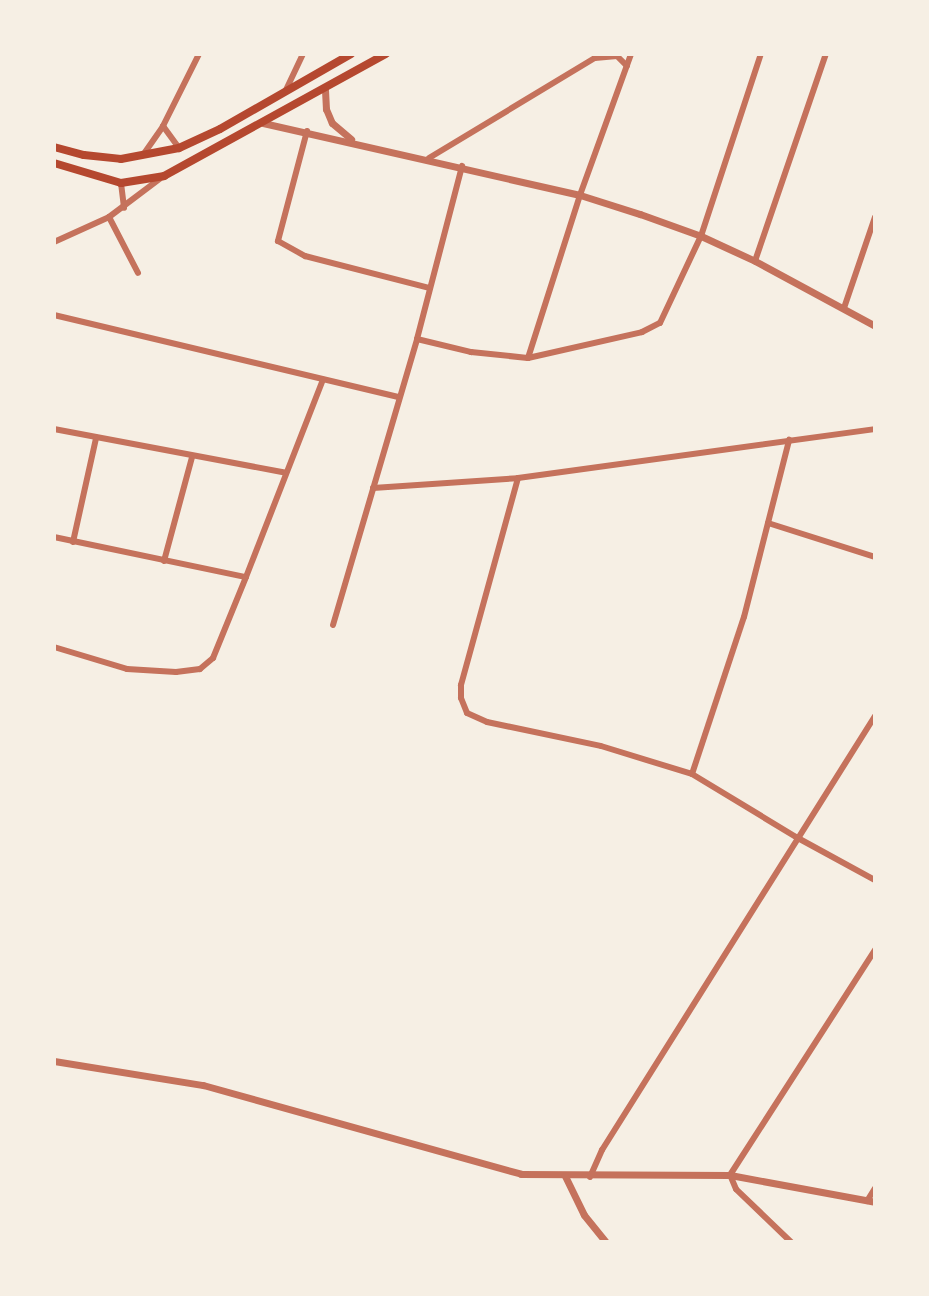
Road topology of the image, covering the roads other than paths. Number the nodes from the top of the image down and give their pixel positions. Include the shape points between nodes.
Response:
1 (199, 54) edge
2 (303, 54) edge
3 (351, 54) edge
4 (386, 54) edge
5 (631, 54) edge
6 (761, 54) edge
7 (826, 54) edge
8 (627, 66) junction
9 (325, 90) junction
10 (285, 92) junction
11 (263, 123) junction
12 (163, 126) junction
13 (307, 131) junction
14 (352, 141) junction
15 (54, 147) edge
16 (179, 148) junction
17 (141, 158) junction
18 (429, 158) junction
19 (54, 163) edge
20 (462, 166) junction
21 (164, 176) junction
22 (121, 183) junction
23 (580, 195) junction
24 (124, 208) junction
25 (109, 217) junction
26 (875, 217) edge
27 (701, 236) junction
28 (54, 242) edge
29 (755, 261) junction
30 (138, 273) dead end
31 (430, 288) junction
32 (844, 308) junction
33 (54, 315) edge
34 (875, 326) edge
35 (417, 339) junction
36 (528, 358) junction
37 (323, 379) junction
38 (398, 397) junction
39 (54, 429) edge
40 (875, 429) edge
41 (96, 438) junction
42 (789, 440) junction
43 (192, 457) junction
44 (286, 473) junction
45 (518, 478) junction
46 (373, 488) junction
47 (768, 523) junction
48 (54, 537) edge
49 (73, 542) junction
50 (875, 557) edge
51 (164, 561) junction
52 (246, 577) junction
53 (333, 625) dead end
54 (54, 647) edge
55 (875, 716) edge
56 (692, 774) junction
57 (796, 837) junction
58 (875, 880) edge
59 (875, 950) edge
60 (54, 1061) edge
61 (730, 1175) junction
62 (565, 1176) junction
63 (590, 1177) junction
64 (875, 1188) edge
65 (871, 1202) edge
66 (606, 1242) edge
67 (791, 1242) edge

1 - 12 street
2 - 10 street
3 - 10 main road
4 - 9 main road
5 - 8 street
6 - 27 street
7 - 29 street
8 - 18 street via 617,56 595,58
8 - 23 street
9 - 11 main road
9 - 14 street via 332,123
10 - 16 main road
11 - 13 street
11 - 21 main road
12 - 16 street
12 - 17 street
13 - 14 street
13 - 31 street via 278,241 305,256
14 - 18 street
15 - 17 main road via 104,158
16 - 17 main road
18 - 20 street
19 - 22 main road
20 - 23 street
20 - 31 street
21 - 22 main road
21 - 24 street
22 - 24 street
23 - 27 street
23 - 36 street
24 - 25 street
25 - 28 street
25 - 30 street
26 - 32 street
27 - 29 street
27 - 36 street via 660,323 642,332
29 - 32 street
31 - 35 street
32 - 34 street
33 - 37 street
35 - 36 street
35 - 38 street
37 - 38 street
37 - 44 street
38 - 46 street
39 - 41 street
40 - 42 street
41 - 43 street
41 - 49 street
42 - 45 street
42 - 47 street
43 - 44 street
43 - 51 street
44 - 52 street
45 - 46 street
45 - 56 street via 461,685 467,713
46 - 53 street
47 - 50 street
47 - 56 street via 744,617
48 - 49 street
49 - 51 street
51 - 52 street
52 - 54 street via 213,658 200,669 127,669
55 - 57 street
56 - 57 street
57 - 58 street
57 - 63 street
59 - 61 street
60 - 62 street via 203,1085 487,1166
61 - 63 street
61 - 65 street
61 - 67 street via 736,1189
62 - 63 street
62 - 66 street via 584,1215
64 - 65 street

